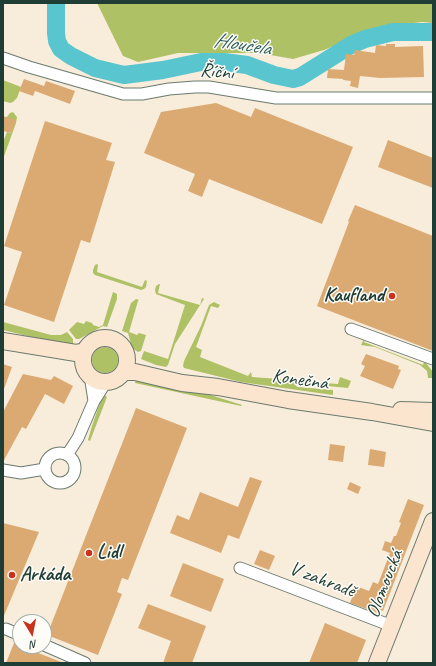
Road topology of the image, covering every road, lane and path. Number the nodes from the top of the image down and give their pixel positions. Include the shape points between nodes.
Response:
1 (3, 58) edge
2 (433, 98) edge
3 (351, 329) dead end
4 (8, 342) edge
5 (409, 350) junction
6 (433, 359) edge
7 (86, 364) junction
8 (126, 366) junction
9 (433, 368) edge
10 (106, 382) junction
11 (94, 401) junction
12 (433, 411) edge
13 (376, 412) junction
14 (433, 423) edge
15 (67, 455) junction
16 (45, 469) junction
17 (3, 470) edge
18 (433, 521) edge
19 (240, 568) dead end
20 (392, 626) junction
21 (6, 629) dead end
22 (12, 632) edge
23 (52, 648) edge
24 (86, 663) edge
25 (376, 663) edge

1 - 2 street, Říční via 123,94 142,94 195,86 276,98
3 - 5 street
4 - 7 main road
5 - 6 street
5 - 9 street via 426,359
7 - 8 main road via 93,341 111,338 124,348
7 - 10 main road via 94,379
7 - 11 street
8 - 10 main road via 119,377
8 - 13 main road, Konečná via 288,400
10 - 11 street
11 - 15 street via 78,438
12 - 13 main road, Konečná
13 - 14 main road, Konečná
15 - 16 street via 59,453 51,456
15 - 16 street via 74,468 69,479 61,483 52,480
16 - 17 street via 21,473
18 - 20 main road, Olomoucká
19 - 20 street, V zahradě
20 - 25 main road, Olomoucká
21 - 22 street
23 - 24 street

